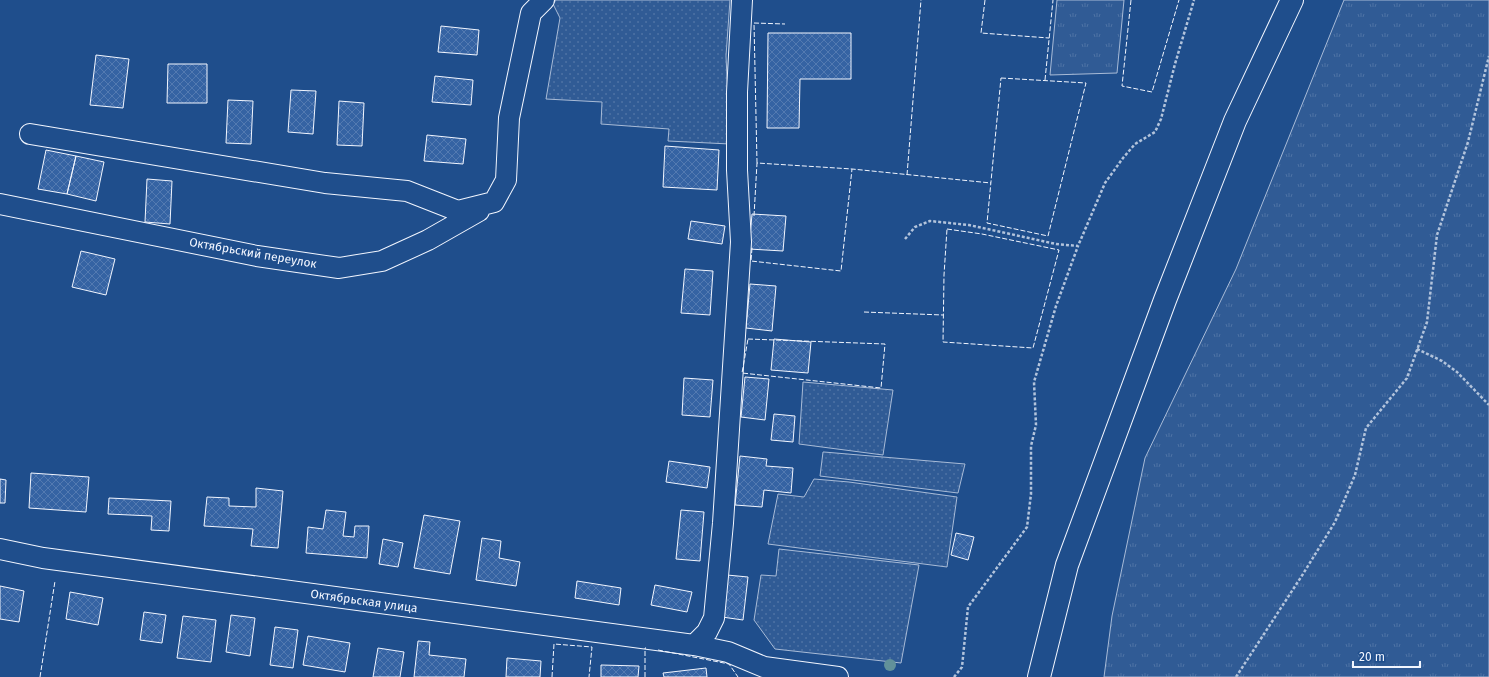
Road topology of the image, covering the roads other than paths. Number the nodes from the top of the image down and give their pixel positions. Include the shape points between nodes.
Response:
1 (544, 0) edge
2 (742, 0) edge
3 (1292, 0) edge
4 (30, 134) dead end
5 (494, 202) junction
6 (0, 204) edge
7 (0, 549) edge
8 (694, 645) junction
9 (838, 677) edge
10 (1039, 677) edge

1 - 5 street via 531,13 509,118 506,180
2 - 8 street via 737,92 737,170 741,242 723,515 714,618 707,632
3 - 10 highway via 1235,121 1165,300 1067,565
4 - 5 street via 325,183 407,191 458,211
5 - 6 street, Октябрьский переулок via 428,240 382,261 339,268 257,256
7 - 8 street, Октябрьская улица via 44,558
8 - 9 street, Октябрьская улица via 728,652 764,667

